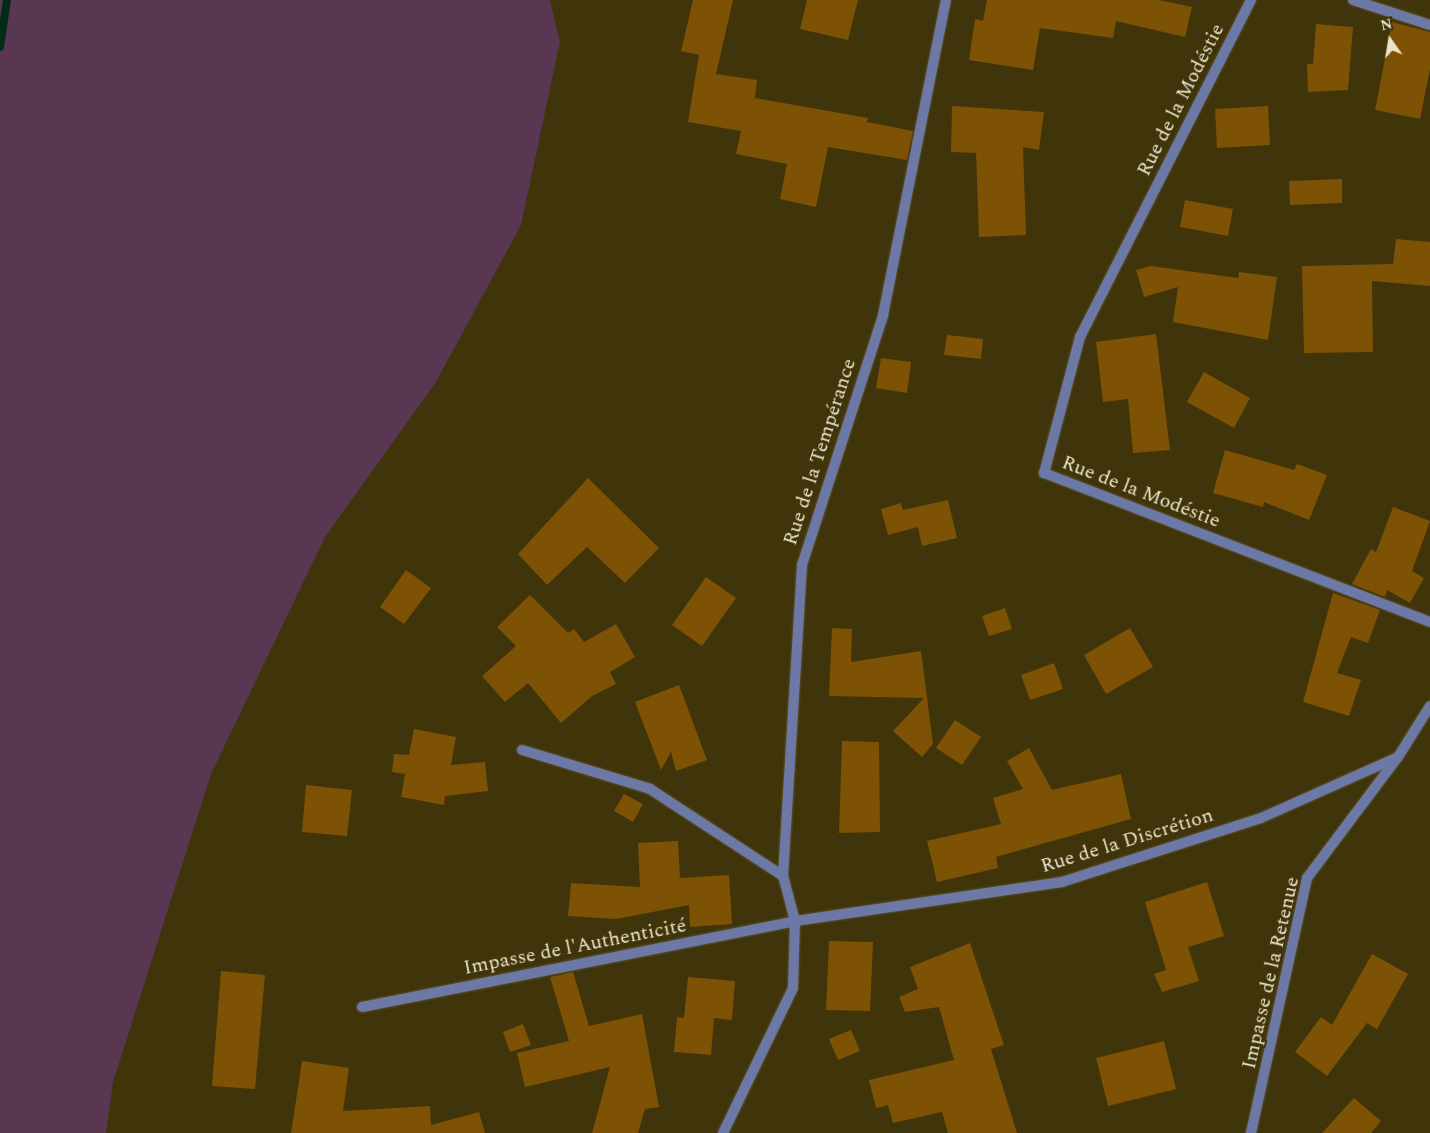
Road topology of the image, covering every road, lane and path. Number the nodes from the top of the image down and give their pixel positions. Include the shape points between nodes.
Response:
1 (946, 0) edge
2 (1252, 0) edge
3 (1353, 0) edge
4 (1430, 25) edge
5 (1430, 622) edge
6 (1430, 706) edge
7 (522, 750) dead end
8 (1398, 758) junction
9 (783, 876) junction
10 (794, 921) junction
11 (362, 1007) dead end
12 (723, 1133) edge
13 (1251, 1133) edge

1 - 9 street, Rue de la Tempérance via 883,315 802,566
2 - 5 street, Rue de la Modéstie via 1080,337 1044,473
3 - 4 street
6 - 8 street
7 - 9 street via 650,789
8 - 10 street, Rue de la Discrétion via 1261,818 1062,882
8 - 13 street, Impasse de la Retenue via 1307,878
9 - 10 street, Rue de la Tempérance
10 - 11 street, Impasse de l'Authenticité
10 - 12 street, Rue de la Tempérance via 792,988

